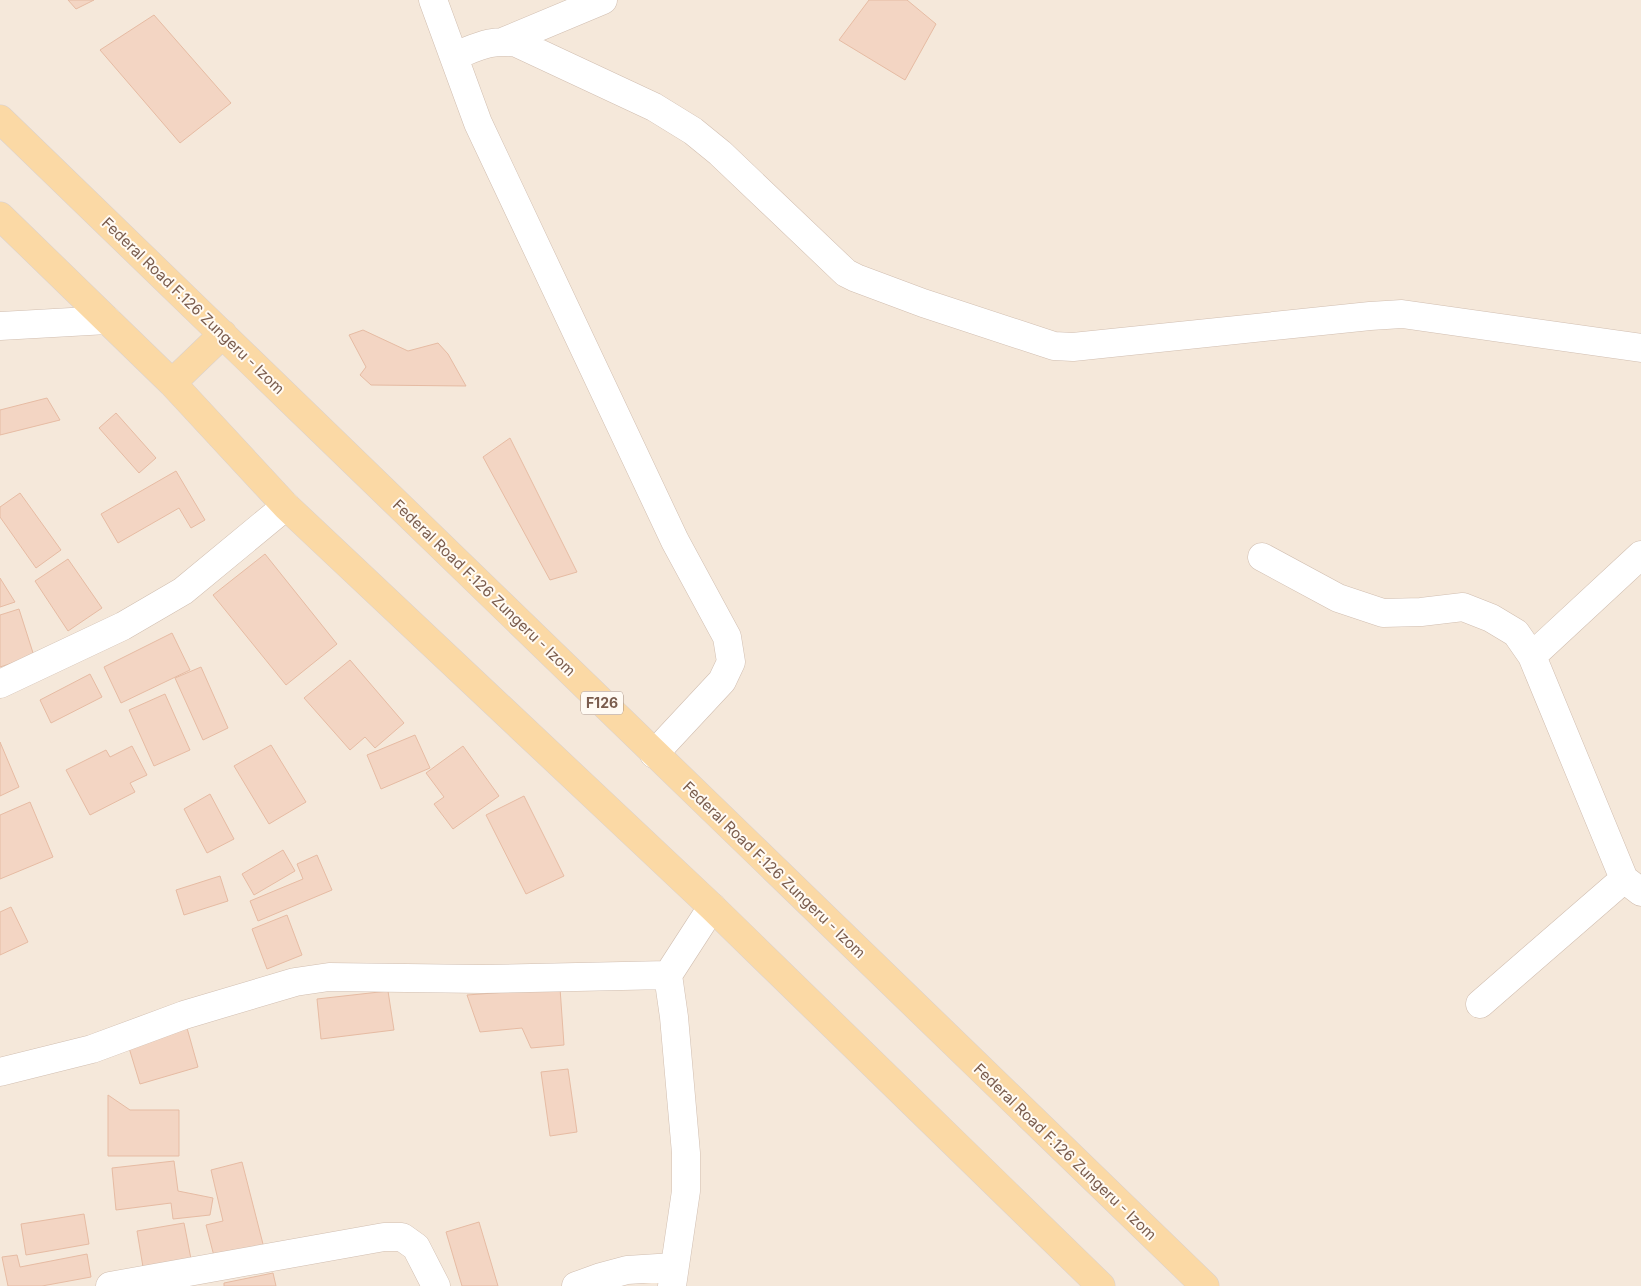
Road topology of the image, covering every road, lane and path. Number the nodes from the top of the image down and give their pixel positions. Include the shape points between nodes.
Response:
1 (433, 0) edge
2 (604, 0) edge
3 (505, 41) junction
4 (454, 56) junction
5 (0, 119) edge
6 (0, 216) edge
7 (107, 320) junction
8 (0, 326) edge
9 (223, 334) junction
10 (1641, 348) edge
11 (172, 383) junction
12 (286, 506) junction
13 (1641, 555) edge
14 (1262, 557) dead end
15 (1532, 656) junction
16 (0, 684) edge
17 (654, 754) junction
18 (1632, 886) edge
19 (712, 907) junction
20 (668, 976) junction
21 (1480, 1004) dead end
22 (0, 1072) edge
23 (673, 1276) edge
24 (110, 1286) edge
25 (436, 1286) edge
26 (576, 1286) edge
27 (1102, 1286) edge
28 (1205, 1286) edge

1 - 4 street
2 - 3 street
3 - 4 street via 490,42
3 - 10 street via 517,43 654,107 692,131 720,152 851,276 1054,346 1073,347 1402,314
4 - 17 street via 478,123 675,541 727,637 731,662 722,681
5 - 9 main road, Federal Road F.126 Zungeru - Izom / F126
6 - 7 main road
7 - 8 street
7 - 11 main road
9 - 11 main road
9 - 17 main road, Federal Road F.126 Zungeru - Izom / F126
11 - 12 main road
12 - 16 street via 183,591 123,626
12 - 19 main road
13 - 15 street
14 - 15 street via 1338,598 1383,614 1463,607 1516,633
15 - 18 street
17 - 28 main road, Federal Road F.126 Zungeru - Izom / F126
18 - 21 street
19 - 20 street
19 - 27 main road
20 - 22 street via 329,977 295,982 184,1015 92,1049
20 - 23 street via 686,1153 686,1191
23 - 26 street via 627,1270
24 - 25 street via 384,1237 402,1237 416,1247

